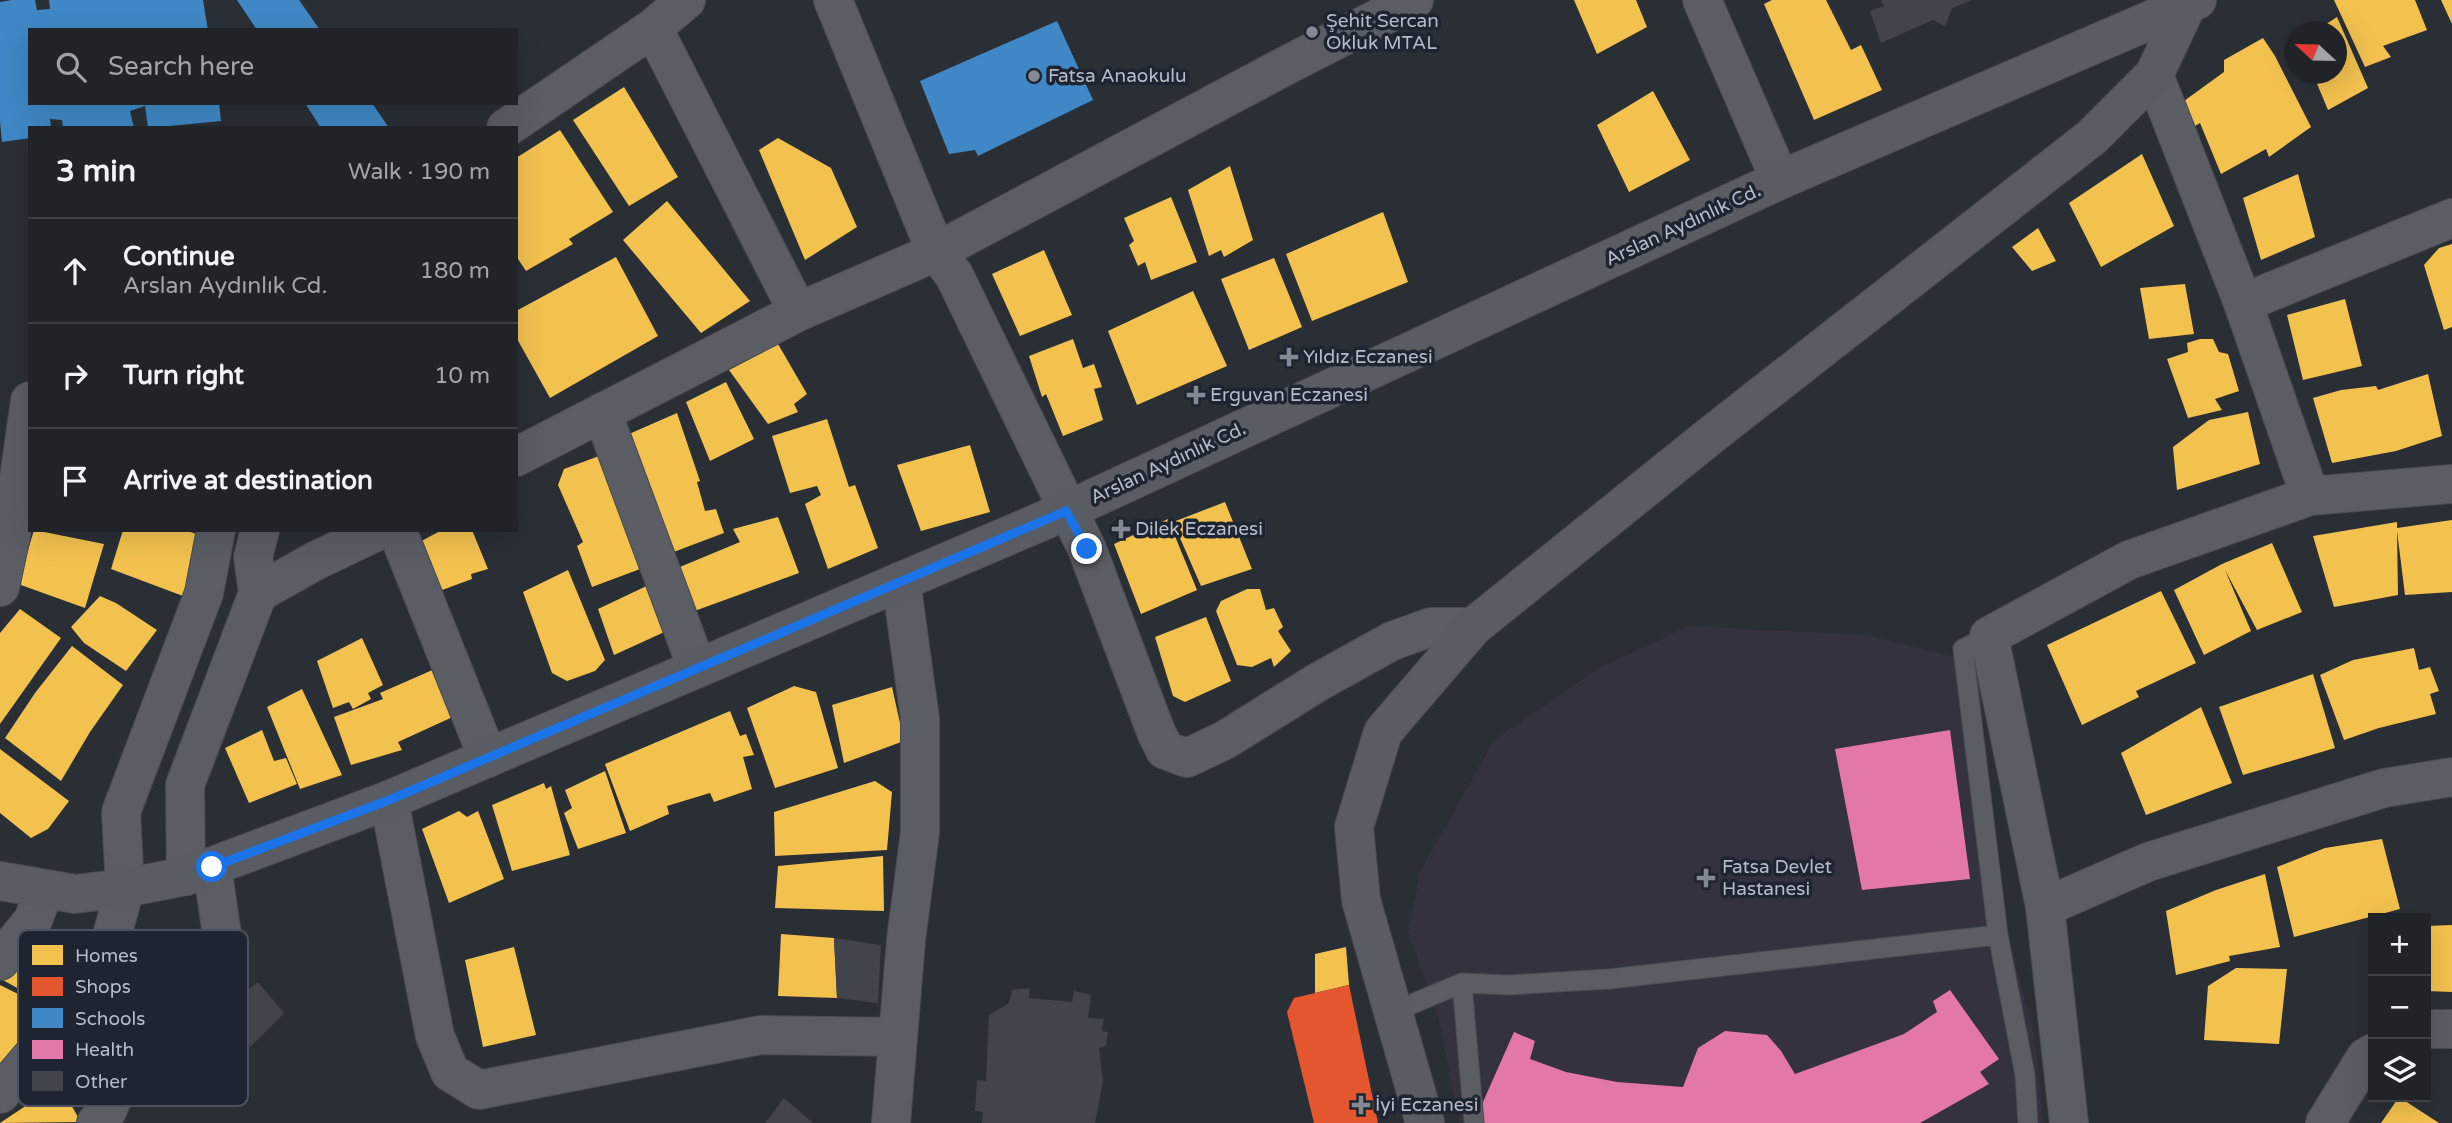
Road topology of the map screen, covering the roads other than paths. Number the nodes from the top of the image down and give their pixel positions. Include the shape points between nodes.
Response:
1 (686, 0) edge
2 (833, 0) edge
3 (1414, 0) edge
4 (1702, 0) edge
5 (2192, 2) edge
6 (653, 28) junction
7 (2154, 75) junction
8 (509, 126) edge
9 (1780, 180) junction
10 (2452, 218) edge
11 (936, 252) junction
12 (2243, 303) junction
13 (798, 312) junction
14 (602, 412) junction
15 (28, 415) edge
16 (518, 456) edge
17 (2452, 484) edge
18 (2310, 496) junction
19 (1066, 511) junction
20 (216, 532) edge
21 (259, 532) edge
22 (376, 532) edge
23 (398, 532) edge
24 (901, 581) junction
25 (0, 587) edge
26 (258, 593) junction
27 (1473, 627) junction
28 (1989, 636) junction
29 (697, 668) junction
30 (488, 758) junction
31 (2452, 777) edge
32 (389, 800) junction
33 (199, 872) junction
34 (0, 881) edge
35 (125, 888) junction
36 (45, 889) junction
37 (2045, 907) junction
38 (25, 930) edge
39 (113, 930) edge
40 (218, 930) edge
41 (1998, 935) junction
42 (18, 939) edge
43 (0, 961) edge
44 (1462, 983) junction
45 (1393, 1012) junction
46 (2431, 1029) edge
47 (2452, 1029) edge
48 (898, 1037) junction
49 (2368, 1056) edge
50 (18, 1073) edge
51 (0, 1094) edge
52 (109, 1106) edge
53 (96, 1123) edge
54 (891, 1123) edge
55 (1425, 1123) edge
56 (1474, 1123) edge
57 (2028, 1123) edge
58 (2069, 1123) edge
59 (2325, 1123) edge

1 - 6 street
2 - 11 street
3 - 11 street
4 - 9 street
5 - 7 street
5 - 9 street, Arslan Aydınlık Cd.
6 - 8 street
6 - 13 street
7 - 12 street
7 - 27 street via 2092,137
9 - 19 street, Arslan Aydınlık Cd.
10 - 12 street
11 - 13 street
11 - 19 street via 954,275
12 - 18 street
13 - 14 street
14 - 16 street
14 - 29 street
15 - 25 street
17 - 18 street
18 - 28 street via 2129,560
19 - 24 street, Arslan Aydınlık Cd.
19 - 27 street via 1087,549 1156,732 1165,750 1187,758 1392,641 1431,627
20 - 35 street via 204,593 121,812
21 - 26 street via 253,557
22 - 26 street
23 - 30 street
24 - 29 street, Arslan Aydınlık Cd.
24 - 48 street via 920,719 920,832
26 - 33 street via 185,785
27 - 45 street via 1383,732 1354,827 1361,900
28 - 37 street
28 - 41 lane via 1963,649
29 - 30 street, Arslan Aydınlık Cd.
30 - 32 street, Arslan Aydınlık Cd.
31 - 37 street via 2384,788 2148,862
32 - 33 street, Arslan Aydınlık Cd.
32 - 48 street via 435,1036 450,1072 479,1090 761,1035
33 - 35 street, Arslan Aydınlık Cd.
33 - 40 street
34 - 36 street, Arslan Aydınlık Cd.
35 - 36 street, Arslan Aydınlık Cd. via 75,894
35 - 39 street
36 - 38 street
37 - 58 street
41 - 44 lane via 1609,979
41 - 57 lane via 2025,1075
42 - 43 street
44 - 45 lane
44 - 56 lane
45 - 55 street
46 - 47 street
48 - 54 street
49 - 59 street
50 - 51 street
52 - 53 street

